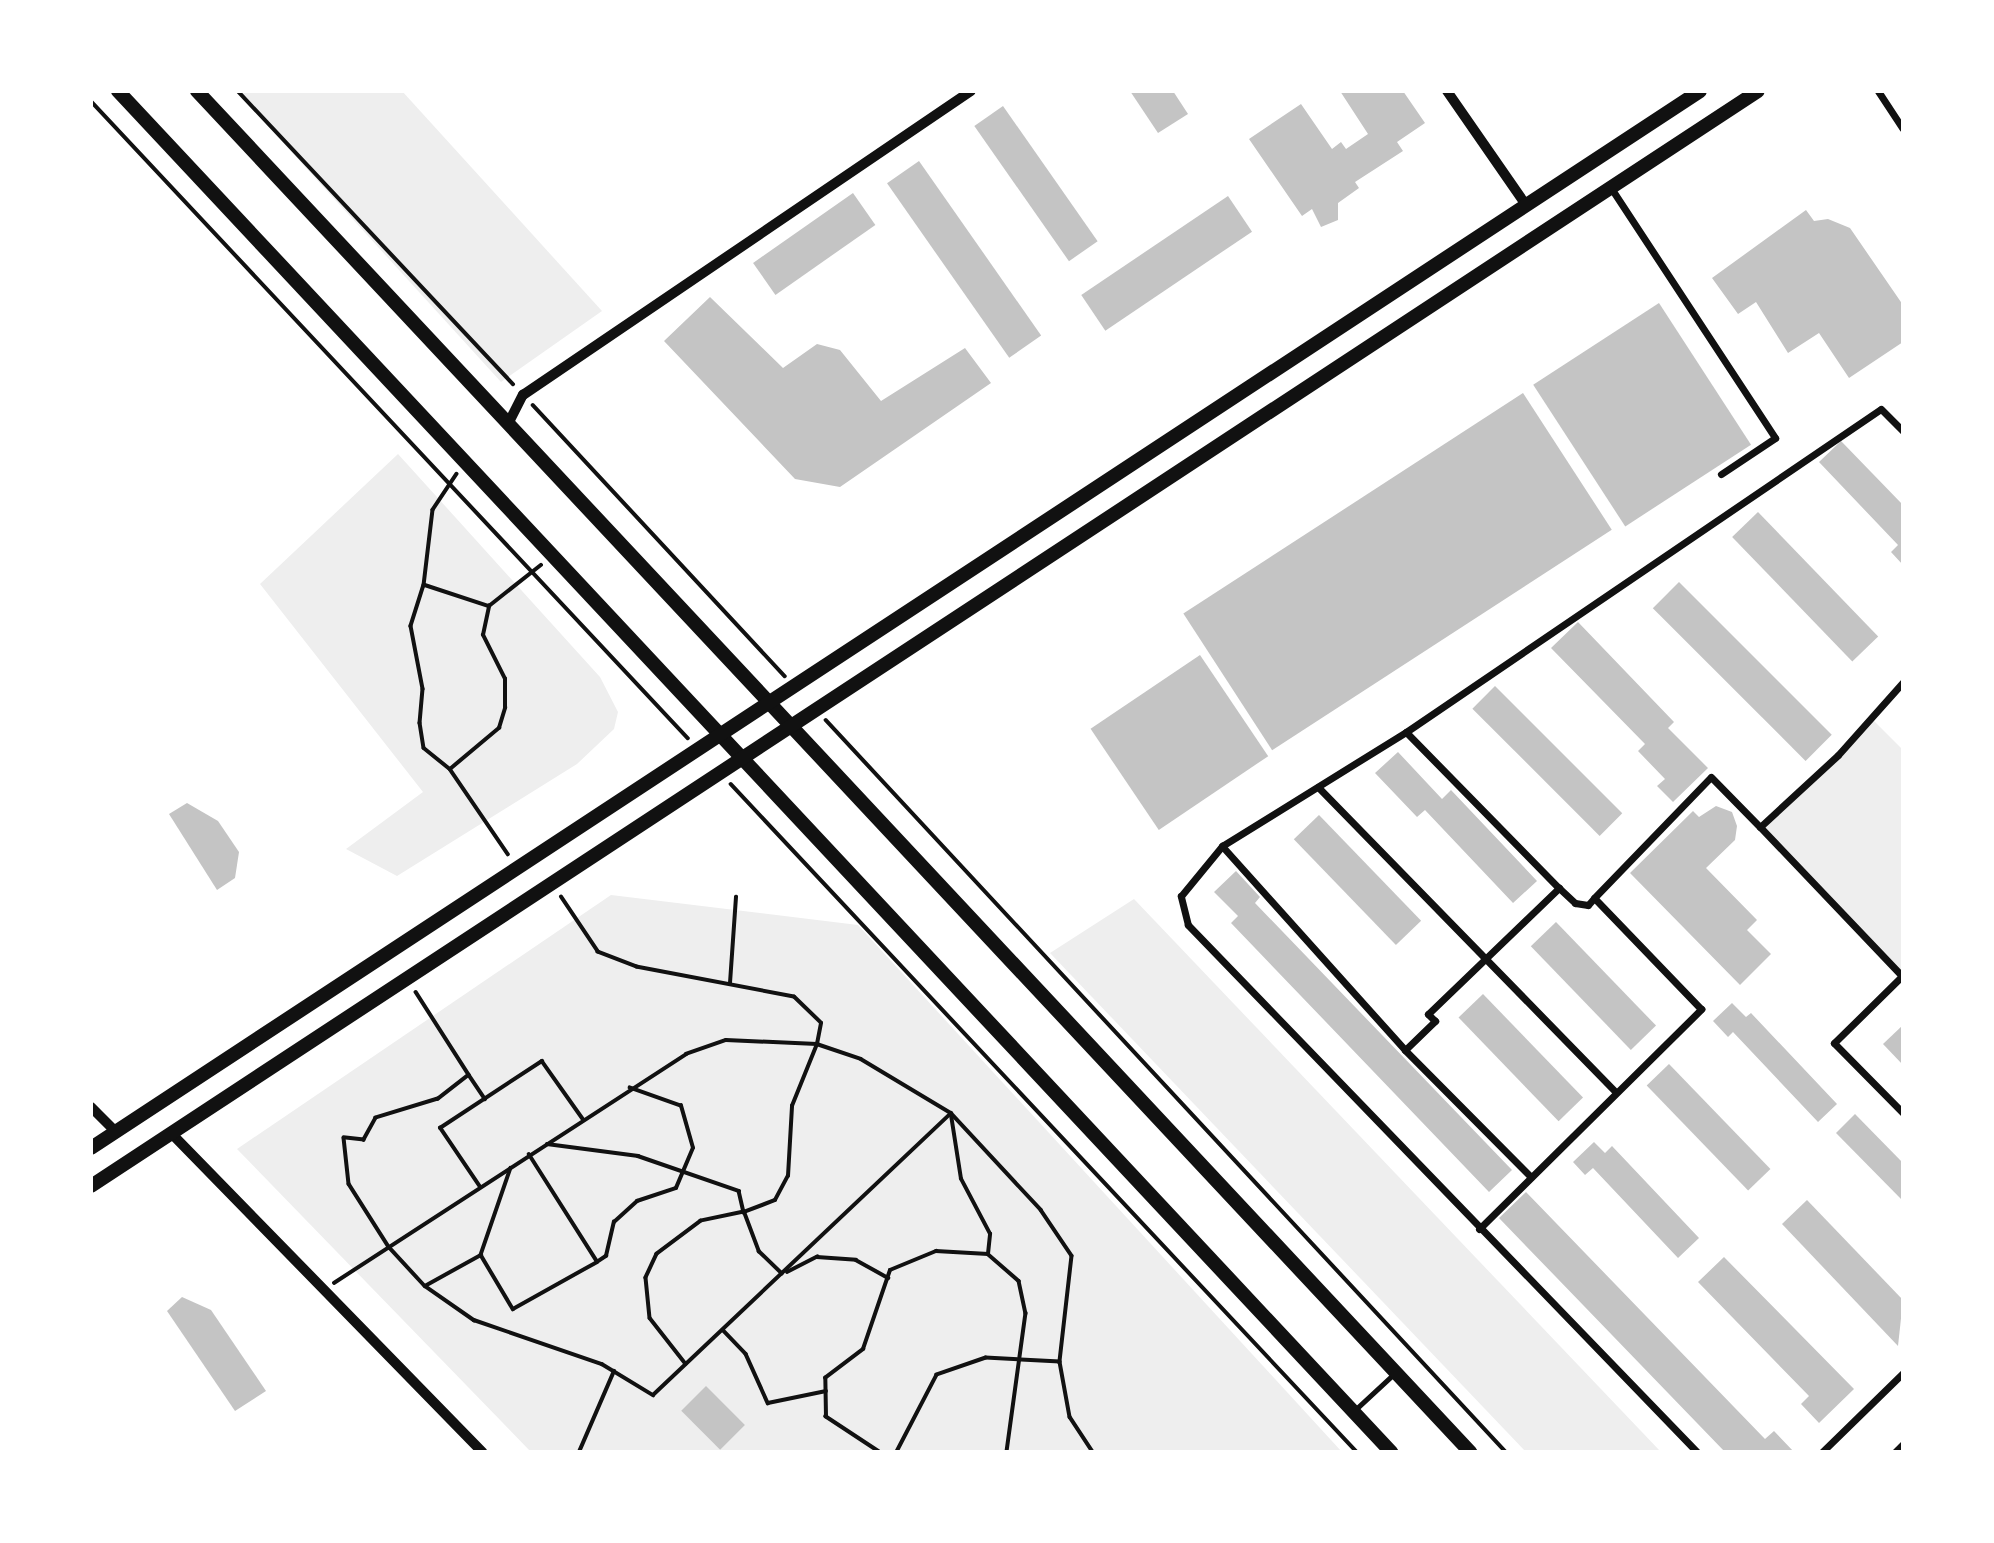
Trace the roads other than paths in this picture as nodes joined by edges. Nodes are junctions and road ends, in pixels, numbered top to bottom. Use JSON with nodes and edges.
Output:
{"nodes":[{"id":1,"x":118,"y":91,"type":"edge"},
{"id":2,"x":197,"y":91,"type":"edge"},
{"id":3,"x":971,"y":91,"type":"edge"},
{"id":4,"x":1447,"y":91,"type":"edge"},
{"id":5,"x":1700,"y":91,"type":"edge"},
{"id":6,"x":1758,"y":91,"type":"edge"},
{"id":7,"x":1878,"y":91,"type":"edge"},
{"id":8,"x":1903,"y":129,"type":"edge"},
{"id":9,"x":1611,"y":188,"type":"junction"},
{"id":10,"x":1526,"y":205,"type":"junction"},
{"id":11,"x":508,"y":424,"type":"junction"},
{"id":12,"x":1903,"y":431,"type":"edge"},
{"id":13,"x":1721,"y":474,"type":"dead end"},
{"id":14,"x":1903,"y":682,"type":"edge"},
{"id":15,"x":769,"y":702,"type":"junction"},
{"id":16,"x":791,"y":726,"type":"junction"},
{"id":17,"x":1406,"y":732,"type":"junction"},
{"id":18,"x":720,"y":735,"type":"junction"},
{"id":19,"x":742,"y":758,"type":"junction"},
{"id":20,"x":1318,"y":787,"type":"junction"},
{"id":21,"x":1760,"y":827,"type":"junction"},
{"id":22,"x":1222,"y":846,"type":"junction"},
{"id":23,"x":1559,"y":888,"type":"junction"},
{"id":24,"x":1594,"y":898,"type":"junction"},
{"id":25,"x":1487,"y":958,"type":"junction"},
{"id":26,"x":1903,"y":975,"type":"edge"},
{"id":27,"x":1405,"y":1049,"type":"junction"},
{"id":28,"x":1616,"y":1092,"type":"junction"},
{"id":29,"x":91,"y":1107,"type":"edge"},
{"id":30,"x":1903,"y":1114,"type":"edge"},
{"id":31,"x":116,"y":1132,"type":"junction"},
{"id":32,"x":171,"y":1133,"type":"junction"},
{"id":33,"x":91,"y":1148,"type":"edge"},
{"id":34,"x":1531,"y":1177,"type":"junction"},
{"id":35,"x":91,"y":1186,"type":"edge"},
{"id":36,"x":1479,"y":1229,"type":"junction"},
{"id":37,"x":1396,"y":1373,"type":"junction"},
{"id":38,"x":1903,"y":1373,"type":"edge"},
{"id":39,"x":1354,"y":1412,"type":"junction"},
{"id":40,"x":1903,"y":1444,"type":"edge"},
{"id":41,"x":482,"y":1452,"type":"edge"},
{"id":42,"x":1391,"y":1452,"type":"edge"},
{"id":43,"x":1470,"y":1452,"type":"edge"},
{"id":44,"x":1697,"y":1452,"type":"edge"},
{"id":45,"x":1822,"y":1452,"type":"edge"},
{"id":46,"x":1895,"y":1452,"type":"edge"}],
"edges":[{"from":1,"to":18,"type":"main road"},
{"from":2,"to":11,"type":"main road"},
{"from":3,"to":11,"type":"street"},
{"from":4,"to":10,"type":"street"},
{"from":5,"to":10,"type":"main road"},
{"from":6,"to":9,"type":"main road"},
{"from":7,"to":8,"type":"street"},
{"from":9,"to":13,"type":"street"},
{"from":9,"to":16,"type":"main road"},
{"from":10,"to":15,"type":"main road"},
{"from":11,"to":15,"type":"main road"},
{"from":12,"to":17,"type":"street"},
{"from":14,"to":21,"type":"street"},
{"from":15,"to":16,"type":"main road"},
{"from":15,"to":18,"type":"main road"},
{"from":16,"to":19,"type":"main road"},
{"from":16,"to":37,"type":"main road"},
{"from":17,"to":20,"type":"street"},
{"from":17,"to":23,"type":"street"},
{"from":18,"to":19,"type":"main road"},
{"from":18,"to":31,"type":"main road"},
{"from":19,"to":32,"type":"main road"},
{"from":19,"to":39,"type":"main road"},
{"from":20,"to":22,"type":"street"},
{"from":20,"to":25,"type":"street"},
{"from":21,"to":24,"type":"street"},
{"from":21,"to":26,"type":"street"},
{"from":22,"to":27,"type":"street"},
{"from":22,"to":36,"type":"street"},
{"from":23,"to":24,"type":"street"},
{"from":23,"to":25,"type":"street"},
{"from":24,"to":28,"type":"street"},
{"from":25,"to":27,"type":"street"},
{"from":25,"to":28,"type":"street"},
{"from":26,"to":30,"type":"street"},
{"from":27,"to":34,"type":"street"},
{"from":28,"to":34,"type":"street"},
{"from":29,"to":31,"type":"street"},
{"from":31,"to":33,"type":"main road"},
{"from":32,"to":35,"type":"main road"},
{"from":32,"to":41,"type":"street"},
{"from":34,"to":36,"type":"street"},
{"from":36,"to":44,"type":"street"},
{"from":37,"to":39,"type":"lane"},
{"from":37,"to":43,"type":"main road"},
{"from":38,"to":45,"type":"street"},
{"from":39,"to":42,"type":"main road"},
{"from":40,"to":46,"type":"street"}]}
